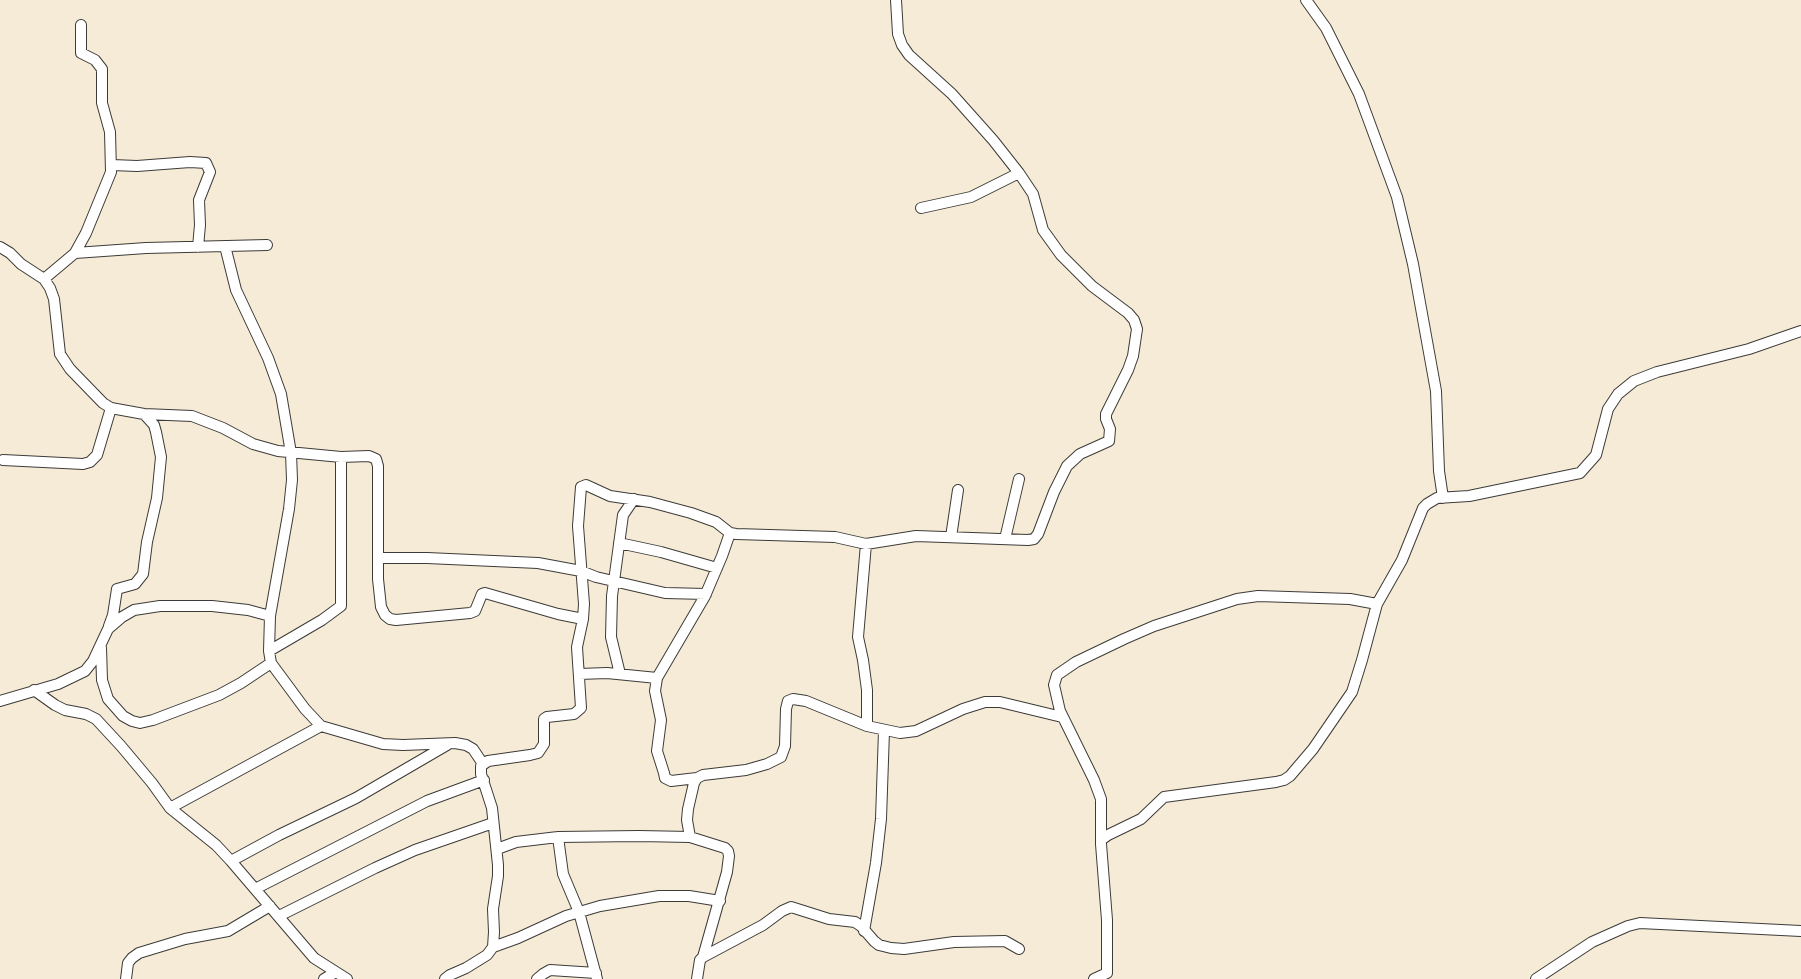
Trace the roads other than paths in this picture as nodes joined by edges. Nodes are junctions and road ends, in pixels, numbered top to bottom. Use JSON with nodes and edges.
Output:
{"nodes":[{"id":1,"x":896,"y":0,"type":"edge"},
{"id":2,"x":1306,"y":0,"type":"edge"},
{"id":3,"x":81,"y":25,"type":"dead end"},
{"id":4,"x":112,"y":165,"type":"junction"},
{"id":5,"x":1019,"y":173,"type":"junction"},
{"id":6,"x":921,"y":208,"type":"dead end"},
{"id":7,"x":267,"y":245,"type":"dead end"},
{"id":8,"x":225,"y":246,"type":"junction"},
{"id":9,"x":0,"y":247,"type":"edge"},
{"id":10,"x":198,"y":247,"type":"junction"},
{"id":11,"x":75,"y":253,"type":"junction"},
{"id":12,"x":44,"y":279,"type":"junction"},
{"id":13,"x":1801,"y":331,"type":"edge"},
{"id":14,"x":111,"y":408,"type":"junction"},
{"id":15,"x":144,"y":414,"type":"junction"},
{"id":16,"x":291,"y":453,"type":"junction"},
{"id":17,"x":341,"y":457,"type":"junction"},
{"id":18,"x":3,"y":460,"type":"dead end"},
{"id":19,"x":1019,"y":479,"type":"dead end"},
{"id":20,"x":958,"y":490,"type":"dead end"},
{"id":21,"x":1443,"y":498,"type":"junction"},
{"id":22,"x":634,"y":499,"type":"junction"},
{"id":23,"x":730,"y":532,"type":"junction"},
{"id":24,"x":951,"y":537,"type":"junction"},
{"id":25,"x":1005,"y":539,"type":"junction"},
{"id":26,"x":619,"y":543,"type":"junction"},
{"id":27,"x":866,"y":544,"type":"junction"},
{"id":28,"x":378,"y":558,"type":"junction"},
{"id":29,"x":717,"y":568,"type":"junction"},
{"id":30,"x":581,"y":571,"type":"junction"},
{"id":31,"x":614,"y":581,"type":"junction"},
{"id":32,"x":706,"y":594,"type":"junction"},
{"id":33,"x":1377,"y":604,"type":"junction"},
{"id":34,"x":270,"y":616,"type":"junction"},
{"id":35,"x":583,"y":619,"type":"junction"},
{"id":36,"x":108,"y":628,"type":"junction"},
{"id":37,"x":101,"y":642,"type":"junction"},
{"id":38,"x":269,"y":651,"type":"junction"},
{"id":39,"x":272,"y":663,"type":"junction"},
{"id":40,"x":579,"y":674,"type":"junction"},
{"id":41,"x":620,"y":674,"type":"junction"},
{"id":42,"x":657,"y":678,"type":"junction"},
{"id":43,"x":34,"y":690,"type":"junction"},
{"id":44,"x":0,"y":701,"type":"edge"},
{"id":45,"x":1062,"y":717,"type":"junction"},
{"id":46,"x":321,"y":726,"type":"junction"},
{"id":47,"x":867,"y":726,"type":"junction"},
{"id":48,"x":884,"y":731,"type":"junction"},
{"id":49,"x":450,"y":743,"type":"junction"},
{"id":50,"x":483,"y":764,"type":"junction"},
{"id":51,"x":697,"y":778,"type":"junction"},
{"id":52,"x":484,"y":780,"type":"junction"},
{"id":53,"x":170,"y":808,"type":"junction"},
{"id":54,"x":493,"y":823,"type":"junction"},
{"id":55,"x":558,"y":837,"type":"junction"},
{"id":56,"x":690,"y":837,"type":"junction"},
{"id":57,"x":1101,"y":840,"type":"junction"},
{"id":58,"x":497,"y":849,"type":"junction"},
{"id":59,"x":231,"y":861,"type":"junction"},
{"id":60,"x":255,"y":889,"type":"junction"},
{"id":61,"x":720,"y":901,"type":"junction"},
{"id":62,"x":270,"y":906,"type":"junction"},
{"id":63,"x":579,"y":912,"type":"junction"},
{"id":64,"x":279,"y":916,"type":"junction"},
{"id":65,"x":864,"y":931,"type":"junction"},
{"id":66,"x":1801,"y":931,"type":"edge"},
{"id":67,"x":493,"y":947,"type":"junction"},
{"id":68,"x":1019,"y":949,"type":"dead end"},
{"id":69,"x":703,"y":957,"type":"junction"},
{"id":70,"x":336,"y":972,"type":"junction"},
{"id":71,"x":597,"y":976,"type":"edge"},
{"id":72,"x":1107,"y":976,"type":"edge"},
{"id":73,"x":126,"y":979,"type":"edge"},
{"id":74,"x":324,"y":979,"type":"edge"},
{"id":75,"x":347,"y":979,"type":"edge"},
{"id":76,"x":445,"y":979,"type":"edge"},
{"id":77,"x":537,"y":979,"type":"edge"},
{"id":78,"x":697,"y":979,"type":"edge"},
{"id":79,"x":1094,"y":979,"type":"edge"},
{"id":80,"x":1536,"y":979,"type":"edge"}],
"edges":[{"from":1,"to":5,"type":"street"},
{"from":2,"to":21,"type":"street"},
{"from":3,"to":4,"type":"street"},
{"from":4,"to":10,"type":"street"},
{"from":4,"to":11,"type":"street"},
{"from":5,"to":6,"type":"street"},
{"from":5,"to":25,"type":"street"},
{"from":7,"to":8,"type":"street"},
{"from":8,"to":10,"type":"street"},
{"from":8,"to":16,"type":"street"},
{"from":9,"to":12,"type":"street"},
{"from":10,"to":11,"type":"street"},
{"from":11,"to":12,"type":"street"},
{"from":12,"to":14,"type":"street"},
{"from":13,"to":21,"type":"street"},
{"from":14,"to":15,"type":"street"},
{"from":14,"to":18,"type":"street"},
{"from":15,"to":16,"type":"street"},
{"from":15,"to":36,"type":"street"},
{"from":16,"to":17,"type":"street"},
{"from":16,"to":34,"type":"street"},
{"from":17,"to":28,"type":"street"},
{"from":17,"to":38,"type":"street"},
{"from":19,"to":25,"type":"street"},
{"from":20,"to":24,"type":"street"},
{"from":21,"to":33,"type":"street"},
{"from":22,"to":23,"type":"street"},
{"from":22,"to":26,"type":"street"},
{"from":22,"to":30,"type":"street"},
{"from":23,"to":27,"type":"street"},
{"from":23,"to":29,"type":"street"},
{"from":24,"to":25,"type":"street"},
{"from":24,"to":27,"type":"street"},
{"from":26,"to":29,"type":"street"},
{"from":26,"to":31,"type":"street"},
{"from":27,"to":47,"type":"street"},
{"from":28,"to":30,"type":"street"},
{"from":28,"to":35,"type":"street"},
{"from":29,"to":32,"type":"street"},
{"from":30,"to":31,"type":"street"},
{"from":30,"to":35,"type":"street"},
{"from":31,"to":32,"type":"street"},
{"from":31,"to":41,"type":"street"},
{"from":32,"to":42,"type":"street"},
{"from":33,"to":45,"type":"street"},
{"from":33,"to":57,"type":"street"},
{"from":34,"to":36,"type":"street"},
{"from":34,"to":38,"type":"street"},
{"from":35,"to":40,"type":"street"},
{"from":36,"to":37,"type":"street"},
{"from":37,"to":39,"type":"street"},
{"from":37,"to":43,"type":"street"},
{"from":38,"to":39,"type":"street"},
{"from":39,"to":46,"type":"street"},
{"from":40,"to":41,"type":"street"},
{"from":40,"to":50,"type":"street"},
{"from":41,"to":42,"type":"street"},
{"from":42,"to":51,"type":"street"},
{"from":43,"to":44,"type":"street"},
{"from":43,"to":53,"type":"street"},
{"from":45,"to":48,"type":"street"},
{"from":45,"to":57,"type":"street"},
{"from":46,"to":49,"type":"street"},
{"from":46,"to":53,"type":"street"},
{"from":47,"to":48,"type":"street"},
{"from":47,"to":51,"type":"street"},
{"from":48,"to":65,"type":"street"},
{"from":49,"to":50,"type":"street"},
{"from":49,"to":59,"type":"street"},
{"from":50,"to":52,"type":"street"},
{"from":51,"to":56,"type":"street"},
{"from":52,"to":54,"type":"street"},
{"from":52,"to":60,"type":"street"},
{"from":53,"to":59,"type":"street"},
{"from":54,"to":58,"type":"street"},
{"from":54,"to":64,"type":"street"},
{"from":55,"to":56,"type":"street"},
{"from":55,"to":58,"type":"street"},
{"from":55,"to":63,"type":"street"},
{"from":56,"to":61,"type":"street"},
{"from":57,"to":72,"type":"street"},
{"from":58,"to":67,"type":"street"},
{"from":59,"to":60,"type":"street"},
{"from":60,"to":62,"type":"street"},
{"from":61,"to":63,"type":"street"},
{"from":61,"to":69,"type":"street"},
{"from":62,"to":64,"type":"street"},
{"from":62,"to":73,"type":"street"},
{"from":63,"to":67,"type":"street"},
{"from":63,"to":71,"type":"street"},
{"from":64,"to":70,"type":"street"},
{"from":65,"to":68,"type":"street"},
{"from":65,"to":69,"type":"street"},
{"from":66,"to":80,"type":"street"},
{"from":67,"to":76,"type":"street"},
{"from":69,"to":78,"type":"street"},
{"from":70,"to":74,"type":"street"},
{"from":70,"to":75,"type":"street"},
{"from":71,"to":77,"type":"street"},
{"from":72,"to":79,"type":"street"}]}
